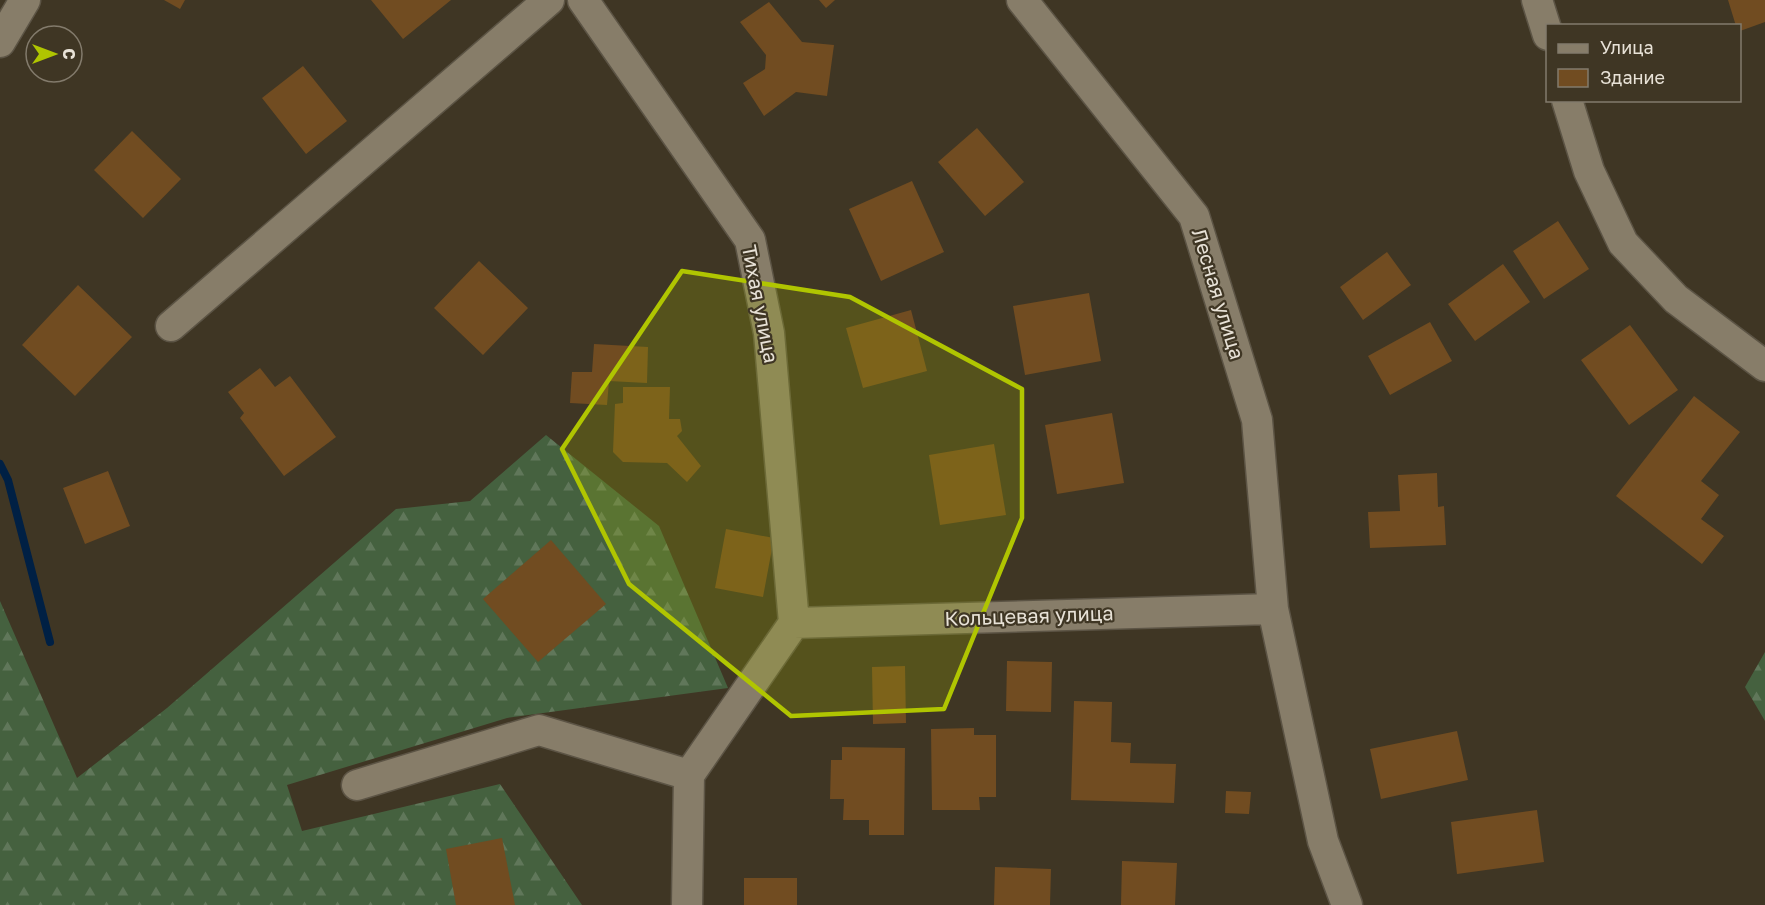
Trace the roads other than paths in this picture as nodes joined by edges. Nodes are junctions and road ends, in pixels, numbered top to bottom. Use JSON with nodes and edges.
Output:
{"nodes":[{"id":1,"x":25,"y":0,"type":"edge"},
{"id":2,"x":549,"y":0,"type":"edge"},
{"id":3,"x":584,"y":0,"type":"edge"},
{"id":4,"x":1022,"y":0,"type":"edge"},
{"id":5,"x":1537,"y":0,"type":"edge"},
{"id":6,"x":1546,"y":29,"type":"edge"},
{"id":7,"x":0,"y":42,"type":"edge"},
{"id":8,"x":1569,"y":102,"type":"edge"},
{"id":9,"x":171,"y":326,"type":"dead end"},
{"id":10,"x":1765,"y":366,"type":"edge"},
{"id":11,"x":1273,"y":609,"type":"junction"},
{"id":12,"x":794,"y":623,"type":"junction"},
{"id":13,"x":689,"y":776,"type":"junction"},
{"id":14,"x":357,"y":785,"type":"dead end"},
{"id":15,"x":687,"y":905,"type":"edge"},
{"id":16,"x":1347,"y":905,"type":"edge"}],
"edges":[{"from":1,"to":7,"type":"street"},
{"from":2,"to":9,"type":"street"},
{"from":3,"to":12,"type":"street","name":"Тихая улица"},
{"from":4,"to":11,"type":"street","name":"Лесная улица"},
{"from":5,"to":6,"type":"street"},
{"from":8,"to":10,"type":"street"},
{"from":11,"to":12,"type":"street","name":"Кольцевая улица"},
{"from":11,"to":16,"type":"street"},
{"from":12,"to":13,"type":"street"},
{"from":13,"to":14,"type":"street"},
{"from":13,"to":15,"type":"street"}]}
